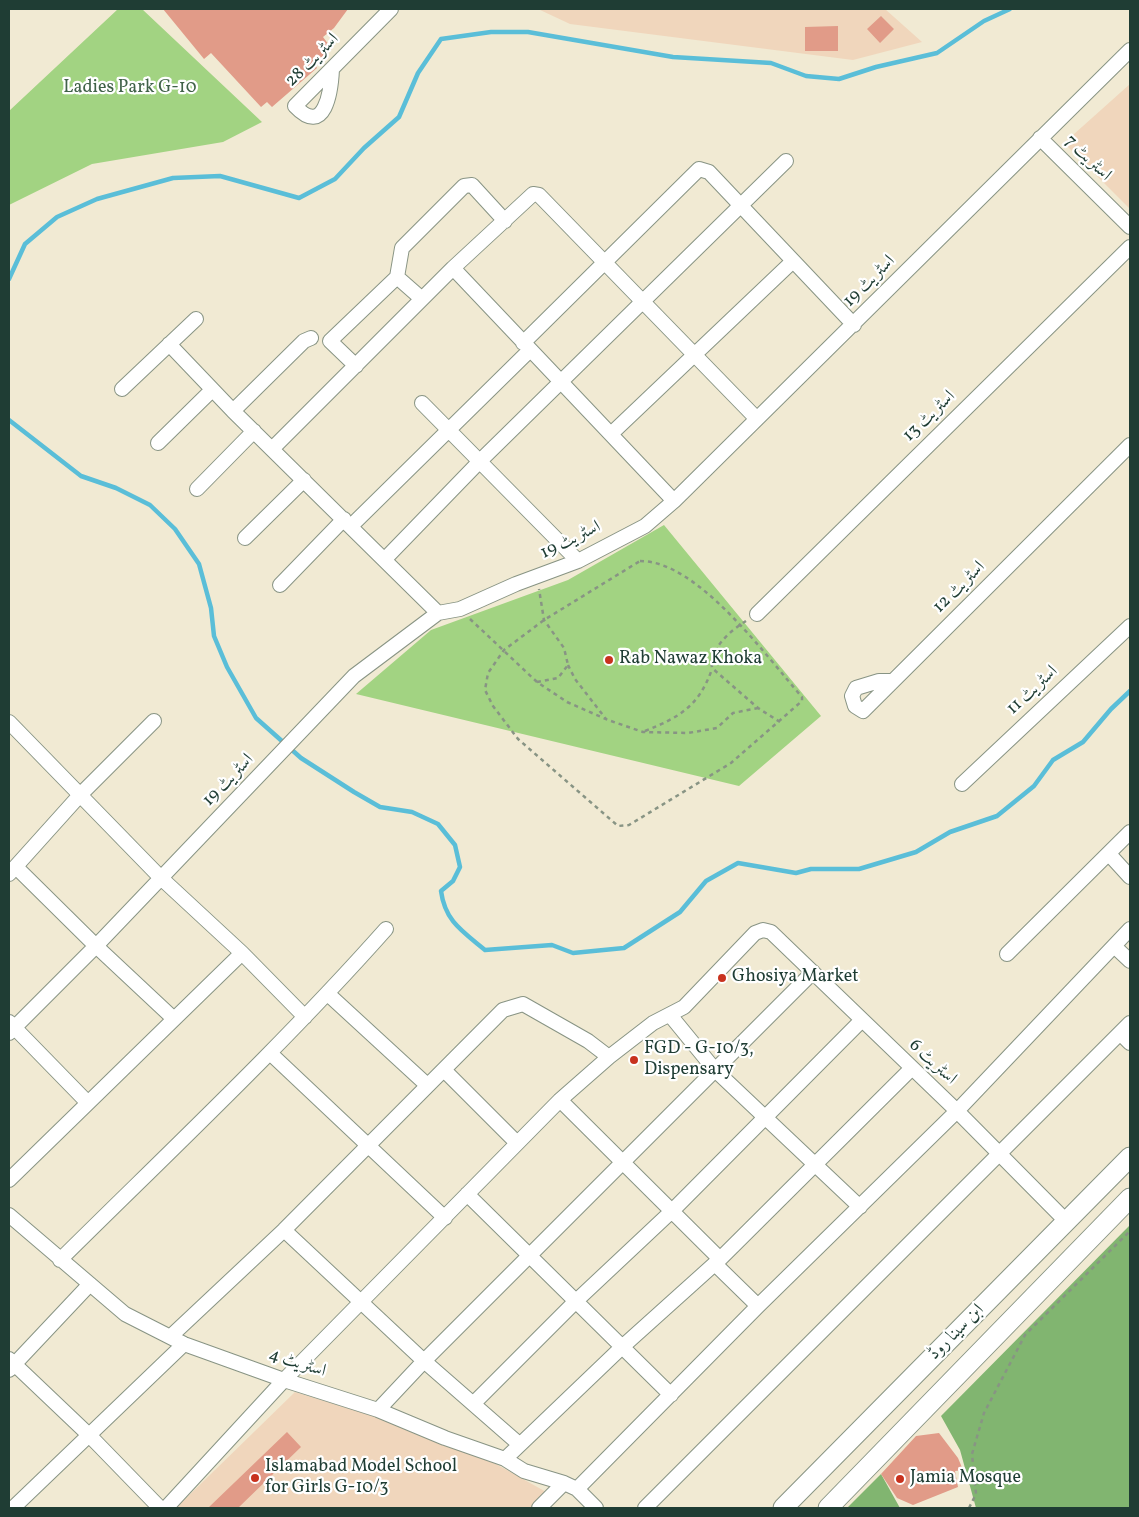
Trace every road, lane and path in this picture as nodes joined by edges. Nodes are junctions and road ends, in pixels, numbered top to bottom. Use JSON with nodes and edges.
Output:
{"nodes":[{"id":1,"x":391,"y":9,"type":"edge"},
{"id":2,"x":1130,"y":50,"type":"edge"},
{"id":3,"x":332,"y":69,"type":"dead end"},
{"id":4,"x":1040,"y":138,"type":"junction"},
{"id":5,"x":786,"y":161,"type":"dead end"},
{"id":6,"x":741,"y":207,"type":"junction"},
{"id":7,"x":505,"y":221,"type":"junction"},
{"id":8,"x":1130,"y":227,"type":"edge"},
{"id":9,"x":1130,"y":247,"type":"edge"},
{"id":10,"x":793,"y":261,"type":"junction"},
{"id":11,"x":602,"y":262,"type":"junction"},
{"id":12,"x":454,"y":268,"type":"junction"},
{"id":13,"x":396,"y":276,"type":"junction"},
{"id":14,"x":422,"y":299,"type":"junction"},
{"id":15,"x":644,"y":302,"type":"junction"},
{"id":16,"x":196,"y":319,"type":"dead end"},
{"id":17,"x":854,"y":325,"type":"junction"},
{"id":18,"x":311,"y":338,"type":"dead end"},
{"id":19,"x":169,"y":344,"type":"junction"},
{"id":20,"x":526,"y":346,"type":"junction"},
{"id":21,"x":695,"y":354,"type":"junction"},
{"id":22,"x":356,"y":366,"type":"junction"},
{"id":23,"x":560,"y":382,"type":"junction"},
{"id":24,"x":122,"y":389,"type":"dead end"},
{"id":25,"x":212,"y":390,"type":"junction"},
{"id":26,"x":422,"y":403,"type":"dead end"},
{"id":27,"x":233,"y":411,"type":"junction"},
{"id":28,"x":756,"y":418,"type":"junction"},
{"id":29,"x":448,"y":429,"type":"junction"},
{"id":30,"x":254,"y":431,"type":"junction"},
{"id":31,"x":612,"y":434,"type":"junction"},
{"id":32,"x":158,"y":443,"type":"dead end"},
{"id":33,"x":1130,"y":445,"type":"edge"},
{"id":34,"x":272,"y":449,"type":"junction"},
{"id":35,"x":480,"y":461,"type":"junction"},
{"id":36,"x":304,"y":480,"type":"junction"},
{"id":37,"x":197,"y":489,"type":"dead end"},
{"id":38,"x":674,"y":502,"type":"junction"},
{"id":39,"x":347,"y":523,"type":"junction"},
{"id":40,"x":244,"y":538,"type":"dead end"},
{"id":41,"x":385,"y":559,"type":"junction"},
{"id":42,"x":578,"y":561,"type":"junction"},
{"id":43,"x":539,"y":577,"type":"junction"},
{"id":44,"x":280,"y":585,"type":"dead end"},
{"id":45,"x":460,"y":609,"type":"junction"},
{"id":46,"x":438,"y":613,"type":"junction"},
{"id":47,"x":757,"y":614,"type":"joint"},
{"id":48,"x":544,"y":620,"type":"junction"},
{"id":49,"x":739,"y":625,"type":"junction"},
{"id":50,"x":1130,"y":626,"type":"edge"},
{"id":51,"x":504,"y":650,"type":"junction"},
{"id":52,"x":568,"y":665,"type":"junction"},
{"id":53,"x":712,"y":668,"type":"junction"},
{"id":54,"x":892,"y":681,"type":"dead end"},
{"id":55,"x":537,"y":682,"type":"junction"},
{"id":56,"x":758,"y":708,"type":"junction"},
{"id":57,"x":608,"y":720,"type":"junction"},
{"id":58,"x":154,"y":721,"type":"dead end"},
{"id":59,"x":780,"y":722,"type":"junction"},
{"id":60,"x":10,"y":726,"type":"edge"},
{"id":61,"x":643,"y":732,"type":"junction"},
{"id":62,"x":962,"y":784,"type":"dead end"},
{"id":63,"x":80,"y":795,"type":"junction"},
{"id":64,"x":1130,"y":832,"type":"edge"},
{"id":65,"x":1108,"y":854,"type":"junction"},
{"id":66,"x":13,"y":870,"type":"edge"},
{"id":67,"x":1130,"y":877,"type":"edge"},
{"id":68,"x":162,"y":878,"type":"junction"},
{"id":69,"x":386,"y":929,"type":"dead end"},
{"id":70,"x":1130,"y":929,"type":"edge"},
{"id":71,"x":96,"y":946,"type":"junction"},
{"id":72,"x":1114,"y":946,"type":"junction"},
{"id":73,"x":242,"y":953,"type":"junction"},
{"id":74,"x":1007,"y":954,"type":"dead end"},
{"id":75,"x":1130,"y":961,"type":"edge"},
{"id":76,"x":813,"y":972,"type":"junction"},
{"id":77,"x":328,"y":994,"type":"junction"},
{"id":78,"x":670,"y":1015,"type":"junction"},
{"id":79,"x":305,"y":1017,"type":"junction"},
{"id":80,"x":174,"y":1019,"type":"junction"},
{"id":81,"x":861,"y":1021,"type":"junction"},
{"id":82,"x":11,"y":1027,"type":"edge"},
{"id":83,"x":1127,"y":1033,"type":"edge"},
{"id":84,"x":270,"y":1054,"type":"junction"},
{"id":85,"x":609,"y":1057,"type":"junction"},
{"id":86,"x":911,"y":1069,"type":"junction"},
{"id":87,"x":444,"y":1070,"type":"junction"},
{"id":88,"x":716,"y":1070,"type":"junction"},
{"id":89,"x":427,"y":1085,"type":"junction"},
{"id":90,"x":560,"y":1100,"type":"junction"},
{"id":91,"x":88,"y":1103,"type":"junction"},
{"id":92,"x":957,"y":1112,"type":"junction"},
{"id":93,"x":765,"y":1118,"type":"junction"},
{"id":94,"x":517,"y":1143,"type":"junction"},
{"id":95,"x":369,"y":1145,"type":"junction"},
{"id":96,"x":999,"y":1154,"type":"junction"},
{"id":97,"x":1130,"y":1157,"type":"edge"},
{"id":98,"x":624,"y":1162,"type":"junction"},
{"id":99,"x":815,"y":1165,"type":"junction"},
{"id":100,"x":9,"y":1180,"type":"edge"},
{"id":101,"x":467,"y":1194,"type":"junction"},
{"id":102,"x":1130,"y":1198,"type":"edge"},
{"id":103,"x":860,"y":1207,"type":"junction"},
{"id":104,"x":673,"y":1210,"type":"junction"},
{"id":105,"x":9,"y":1215,"type":"edge"},
{"id":106,"x":445,"y":1218,"type":"junction"},
{"id":107,"x":1067,"y":1222,"type":"junction"},
{"id":108,"x":284,"y":1230,"type":"junction"},
{"id":109,"x":1130,"y":1231,"type":"edge"},
{"id":110,"x":530,"y":1254,"type":"junction"},
{"id":111,"x":60,"y":1260,"type":"junction"},
{"id":112,"x":718,"y":1261,"type":"junction"},
{"id":113,"x":90,"y":1284,"type":"junction"},
{"id":114,"x":361,"y":1301,"type":"junction"},
{"id":115,"x":575,"y":1302,"type":"junction"},
{"id":116,"x":758,"y":1306,"type":"junction"},
{"id":117,"x":170,"y":1337,"type":"junction"},
{"id":118,"x":184,"y":1344,"type":"junction"},
{"id":119,"x":622,"y":1348,"type":"junction"},
{"id":120,"x":424,"y":1361,"type":"junction"},
{"id":121,"x":10,"y":1364,"type":"edge"},
{"id":122,"x":284,"y":1380,"type":"junction"},
{"id":123,"x":671,"y":1396,"type":"junction"},
{"id":124,"x":474,"y":1403,"type":"junction"},
{"id":125,"x":378,"y":1410,"type":"junction"},
{"id":126,"x":90,"y":1436,"type":"junction"},
{"id":127,"x":519,"y":1444,"type":"junction"},
{"id":128,"x":504,"y":1459,"type":"junction"},
{"id":129,"x":571,"y":1486,"type":"junction"},
{"id":130,"x":13,"y":1508,"type":"edge"},
{"id":131,"x":160,"y":1508,"type":"edge"},
{"id":132,"x":166,"y":1508,"type":"edge"},
{"id":133,"x":539,"y":1508,"type":"edge"},
{"id":134,"x":596,"y":1508,"type":"edge"},
{"id":135,"x":645,"y":1508,"type":"edge"},
{"id":136,"x":783,"y":1508,"type":"edge"},
{"id":137,"x":828,"y":1508,"type":"edge"},
{"id":138,"x":969,"y":1508,"type":"edge"}],
"edges":[{"from":1,"to":3,"type":"street","name":"اسٹریٹ 28"},
{"from":2,"to":4,"type":"street","name":"اسٹریٹ 19"},
{"from":4,"to":8,"type":"street","name":"اسٹریٹ 7"},
{"from":4,"to":17,"type":"street","name":"اسٹریٹ 19"},
{"from":5,"to":6,"type":"street"},
{"from":6,"to":10,"type":"street"},
{"from":6,"to":11,"type":"street"},
{"from":6,"to":15,"type":"street"},
{"from":7,"to":11,"type":"street"},
{"from":7,"to":12,"type":"street"},
{"from":7,"to":13,"type":"street"},
{"from":9,"to":47,"type":"street","name":"اسٹریٹ 13"},
{"from":10,"to":17,"type":"street"},
{"from":10,"to":21,"type":"street"},
{"from":11,"to":15,"type":"street"},
{"from":11,"to":20,"type":"street"},
{"from":12,"to":14,"type":"street"},
{"from":12,"to":20,"type":"street"},
{"from":13,"to":14,"type":"street"},
{"from":13,"to":22,"type":"street"},
{"from":14,"to":22,"type":"street"},
{"from":15,"to":21,"type":"street"},
{"from":15,"to":23,"type":"street"},
{"from":16,"to":19,"type":"street"},
{"from":17,"to":28,"type":"street","name":"اسٹریٹ 19"},
{"from":18,"to":27,"type":"street"},
{"from":19,"to":24,"type":"street"},
{"from":19,"to":25,"type":"street"},
{"from":20,"to":23,"type":"street"},
{"from":20,"to":29,"type":"street"},
{"from":21,"to":28,"type":"street"},
{"from":21,"to":31,"type":"street"},
{"from":22,"to":34,"type":"street"},
{"from":23,"to":31,"type":"street"},
{"from":23,"to":35,"type":"street"},
{"from":25,"to":27,"type":"street"},
{"from":25,"to":32,"type":"street"},
{"from":26,"to":29,"type":"street"},
{"from":27,"to":30,"type":"street"},
{"from":28,"to":38,"type":"street","name":"اسٹریٹ 19"},
{"from":29,"to":35,"type":"street"},
{"from":29,"to":39,"type":"street"},
{"from":30,"to":34,"type":"street"},
{"from":30,"to":37,"type":"street"},
{"from":31,"to":38,"type":"street"},
{"from":33,"to":54,"type":"street","name":"اسٹریٹ 12"},
{"from":34,"to":36,"type":"street"},
{"from":35,"to":41,"type":"street"},
{"from":35,"to":42,"type":"street"},
{"from":36,"to":39,"type":"street"},
{"from":36,"to":40,"type":"street"},
{"from":38,"to":42,"type":"street","name":"اسٹریٹ 19"},
{"from":39,"to":41,"type":"street"},
{"from":39,"to":44,"type":"street"},
{"from":41,"to":46,"type":"street"},
{"from":42,"to":43,"type":"street","name":"اسٹریٹ 19"},
{"from":43,"to":45,"type":"street","name":"اسٹریٹ 19"},
{"from":43,"to":48,"type":"path"},
{"from":45,"to":46,"type":"street","name":"اسٹریٹ 19"},
{"from":45,"to":51,"type":"path"},
{"from":46,"to":68,"type":"street","name":"اسٹریٹ 19"},
{"from":47,"to":49,"type":"path"},
{"from":48,"to":49,"type":"path"},
{"from":48,"to":51,"type":"path"},
{"from":48,"to":52,"type":"path"},
{"from":49,"to":53,"type":"path"},
{"from":49,"to":59,"type":"path"},
{"from":50,"to":62,"type":"street","name":"اسٹریٹ 11"},
{"from":51,"to":55,"type":"path"},
{"from":51,"to":59,"type":"path"},
{"from":52,"to":55,"type":"path"},
{"from":52,"to":57,"type":"path"},
{"from":53,"to":56,"type":"path"},
{"from":53,"to":61,"type":"path"},
{"from":55,"to":57,"type":"path"},
{"from":56,"to":59,"type":"path"},
{"from":56,"to":61,"type":"path"},
{"from":57,"to":61,"type":"path"},
{"from":58,"to":63,"type":"street"},
{"from":60,"to":63,"type":"street"},
{"from":63,"to":66,"type":"street"},
{"from":63,"to":68,"type":"street"},
{"from":64,"to":65,"type":"street"},
{"from":65,"to":67,"type":"street"},
{"from":65,"to":74,"type":"street"},
{"from":66,"to":71,"type":"street"},
{"from":68,"to":71,"type":"street","name":"اسٹریٹ 19"},
{"from":68,"to":73,"type":"street"},
{"from":69,"to":77,"type":"street"},
{"from":70,"to":72,"type":"street"},
{"from":71,"to":80,"type":"street"},
{"from":71,"to":82,"type":"street","name":"اسٹریٹ 19"},
{"from":72,"to":75,"type":"street"},
{"from":72,"to":92,"type":"street"},
{"from":73,"to":79,"type":"street"},
{"from":73,"to":80,"type":"street"},
{"from":76,"to":78,"type":"street","name":"اسٹریٹ 6"},
{"from":76,"to":81,"type":"street","name":"اسٹریٹ 6"},
{"from":76,"to":88,"type":"street"},
{"from":77,"to":79,"type":"street"},
{"from":77,"to":89,"type":"street"},
{"from":78,"to":85,"type":"street"},
{"from":78,"to":88,"type":"street"},
{"from":79,"to":84,"type":"street"},
{"from":80,"to":91,"type":"street"},
{"from":81,"to":86,"type":"street","name":"اسٹریٹ 6"},
{"from":81,"to":93,"type":"street"},
{"from":82,"to":91,"type":"street"},
{"from":83,"to":96,"type":"street"},
{"from":84,"to":95,"type":"street"},
{"from":84,"to":111,"type":"street"},
{"from":85,"to":87,"type":"street"},
{"from":85,"to":90,"type":"street"},
{"from":86,"to":92,"type":"street","name":"اسٹریٹ 6"},
{"from":86,"to":99,"type":"street"},
{"from":87,"to":89,"type":"street"},
{"from":87,"to":94,"type":"street"},
{"from":88,"to":93,"type":"street"},
{"from":88,"to":98,"type":"street"},
{"from":89,"to":95,"type":"street"},
{"from":90,"to":94,"type":"street"},
{"from":90,"to":98,"type":"street"},
{"from":91,"to":100,"type":"street"},
{"from":92,"to":96,"type":"street","name":"اسٹریٹ 6"},
{"from":92,"to":103,"type":"street"},
{"from":93,"to":99,"type":"street"},
{"from":93,"to":104,"type":"street"},
{"from":94,"to":101,"type":"street"},
{"from":95,"to":106,"type":"street"},
{"from":95,"to":108,"type":"street"},
{"from":96,"to":107,"type":"street","name":"اسٹریٹ 6"},
{"from":96,"to":135,"type":"street"},
{"from":97,"to":107,"type":"main road","name":"ابن سینا روڈ"},
{"from":98,"to":104,"type":"street"},
{"from":98,"to":110,"type":"street"},
{"from":99,"to":103,"type":"street"},
{"from":99,"to":112,"type":"street"},
{"from":101,"to":106,"type":"street"},
{"from":101,"to":110,"type":"street"},
{"from":102,"to":137,"type":"main road","name":"ابن سینا روڈ"},
{"from":103,"to":116,"type":"street"},
{"from":104,"to":112,"type":"street"},
{"from":104,"to":115,"type":"street"},
{"from":105,"to":111,"type":"street","name":"اسٹریٹ 4"},
{"from":106,"to":114,"type":"street"},
{"from":107,"to":136,"type":"main road","name":"ابن سینا روڈ"},
{"from":108,"to":114,"type":"street"},
{"from":108,"to":117,"type":"street"},
{"from":109,"to":138,"type":"path"},
{"from":110,"to":115,"type":"street"},
{"from":110,"to":120,"type":"street"},
{"from":111,"to":113,"type":"street","name":"اسٹریٹ 4"},
{"from":112,"to":116,"type":"street"},
{"from":112,"to":119,"type":"street"},
{"from":113,"to":117,"type":"street","name":"اسٹریٹ 4"},
{"from":113,"to":121,"type":"street"},
{"from":114,"to":120,"type":"street"},
{"from":114,"to":122,"type":"street"},
{"from":115,"to":119,"type":"street"},
{"from":115,"to":124,"type":"street"},
{"from":116,"to":123,"type":"street"},
{"from":117,"to":118,"type":"street","name":"اسٹریٹ 4"},
{"from":118,"to":122,"type":"street","name":"اسٹریٹ 4"},
{"from":118,"to":126,"type":"street"},
{"from":119,"to":123,"type":"street"},
{"from":119,"to":127,"type":"street"},
{"from":120,"to":124,"type":"street"},
{"from":120,"to":125,"type":"street"},
{"from":121,"to":126,"type":"street"},
{"from":122,"to":125,"type":"street","name":"اسٹریٹ 4"},
{"from":122,"to":132,"type":"street"},
{"from":123,"to":129,"type":"street"},
{"from":124,"to":127,"type":"street"},
{"from":125,"to":128,"type":"street","name":"اسٹریٹ 4"},
{"from":126,"to":130,"type":"street"},
{"from":126,"to":131,"type":"street"},
{"from":127,"to":128,"type":"street"},
{"from":128,"to":129,"type":"street","name":"اسٹریٹ 4"},
{"from":129,"to":133,"type":"street"},
{"from":129,"to":134,"type":"street","name":"اسٹریٹ 4"}]}
